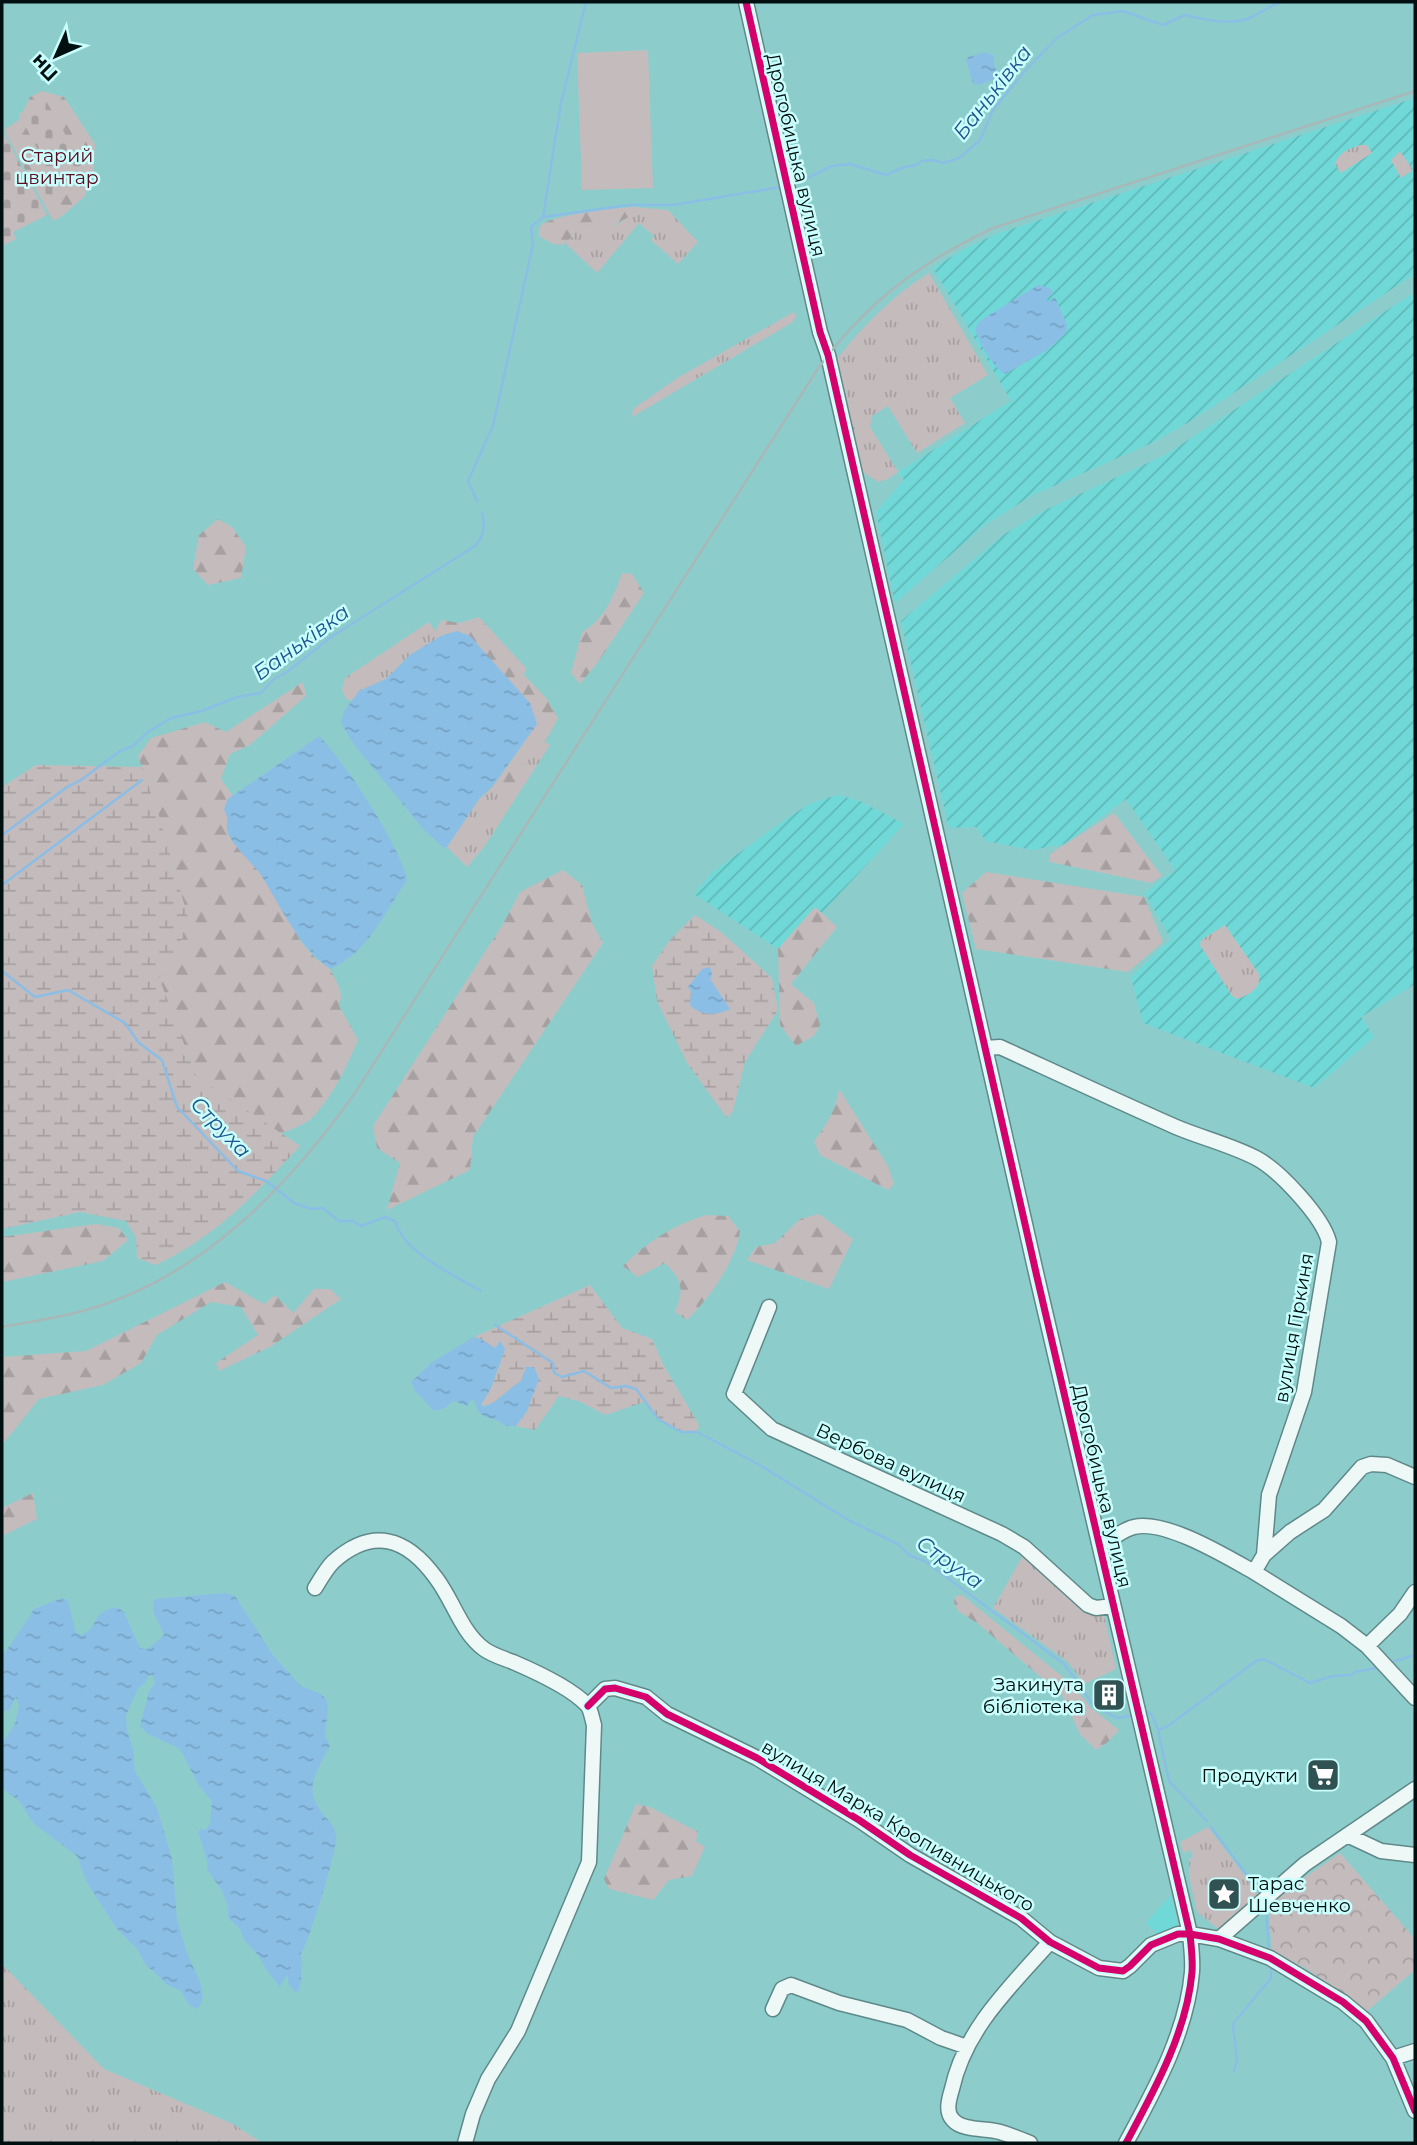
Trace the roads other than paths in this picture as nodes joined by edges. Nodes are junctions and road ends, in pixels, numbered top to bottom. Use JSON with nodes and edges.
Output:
{"nodes":[{"id":1,"x":746,"y":2,"type":"edge"},
{"id":2,"x":985,"y":1048,"type":"junction"},
{"id":3,"x":769,"y":1307,"type":"dead end"},
{"id":4,"x":1415,"y":1477,"type":"edge"},
{"id":5,"x":1100,"y":1544,"type":"junction"},
{"id":6,"x":1264,"y":1555,"type":"junction"},
{"id":7,"x":1254,"y":1572,"type":"junction"},
{"id":8,"x":315,"y":1588,"type":"dead end"},
{"id":9,"x":1415,"y":1592,"type":"edge"},
{"id":10,"x":1113,"y":1606,"type":"junction"},
{"id":11,"x":1367,"y":1646,"type":"junction"},
{"id":12,"x":1415,"y":1698,"type":"edge"},
{"id":13,"x":588,"y":1706,"type":"junction"},
{"id":14,"x":1415,"y":1789,"type":"edge"},
{"id":15,"x":1347,"y":1835,"type":"junction"},
{"id":16,"x":1415,"y":1855,"type":"edge"},
{"id":17,"x":1190,"y":1934,"type":"junction"},
{"id":18,"x":1219,"y":1939,"type":"junction"},
{"id":19,"x":1050,"y":1942,"type":"junction"},
{"id":20,"x":773,"y":2009,"type":"dead end"},
{"id":21,"x":967,"y":2047,"type":"junction"},
{"id":22,"x":1415,"y":2051,"type":"edge"},
{"id":23,"x":1393,"y":2058,"type":"junction"},
{"id":24,"x":1415,"y":2110,"type":"edge"},
{"id":25,"x":465,"y":2143,"type":"edge"},
{"id":26,"x":1030,"y":2143,"type":"edge"},
{"id":27,"x":1126,"y":2143,"type":"edge"}],
"edges":[{"from":1,"to":2,"type":"street","name":"Дрогобицька вулиця"},
{"from":2,"to":5,"type":"street","name":"Дрогобицька вулиця"},
{"from":2,"to":6,"type":"street","name":"вулиця Гіркиня"},
{"from":3,"to":10,"type":"street","name":"Вербова вулиця"},
{"from":4,"to":6,"type":"street"},
{"from":5,"to":7,"type":"street"},
{"from":5,"to":10,"type":"street","name":"Дрогобицька вулиця"},
{"from":6,"to":7,"type":"street","name":"вулиця Гіркиня"},
{"from":7,"to":11,"type":"street"},
{"from":8,"to":13,"type":"street"},
{"from":9,"to":11,"type":"street"},
{"from":10,"to":17,"type":"street","name":"Дрогобицька вулиця"},
{"from":11,"to":12,"type":"street"},
{"from":13,"to":19,"type":"street","name":"вулиця Марка Кропивницького"},
{"from":13,"to":25,"type":"street"},
{"from":14,"to":15,"type":"street"},
{"from":15,"to":16,"type":"street"},
{"from":15,"to":18,"type":"street"},
{"from":17,"to":18,"type":"street"},
{"from":17,"to":19,"type":"street","name":"вулиця Марка Кропивницького"},
{"from":17,"to":27,"type":"street","name":"Дрогобицька вулиця"},
{"from":18,"to":23,"type":"street"},
{"from":19,"to":21,"type":"street"},
{"from":20,"to":21,"type":"street"},
{"from":21,"to":26,"type":"street"},
{"from":22,"to":23,"type":"street"},
{"from":23,"to":24,"type":"street"}]}
